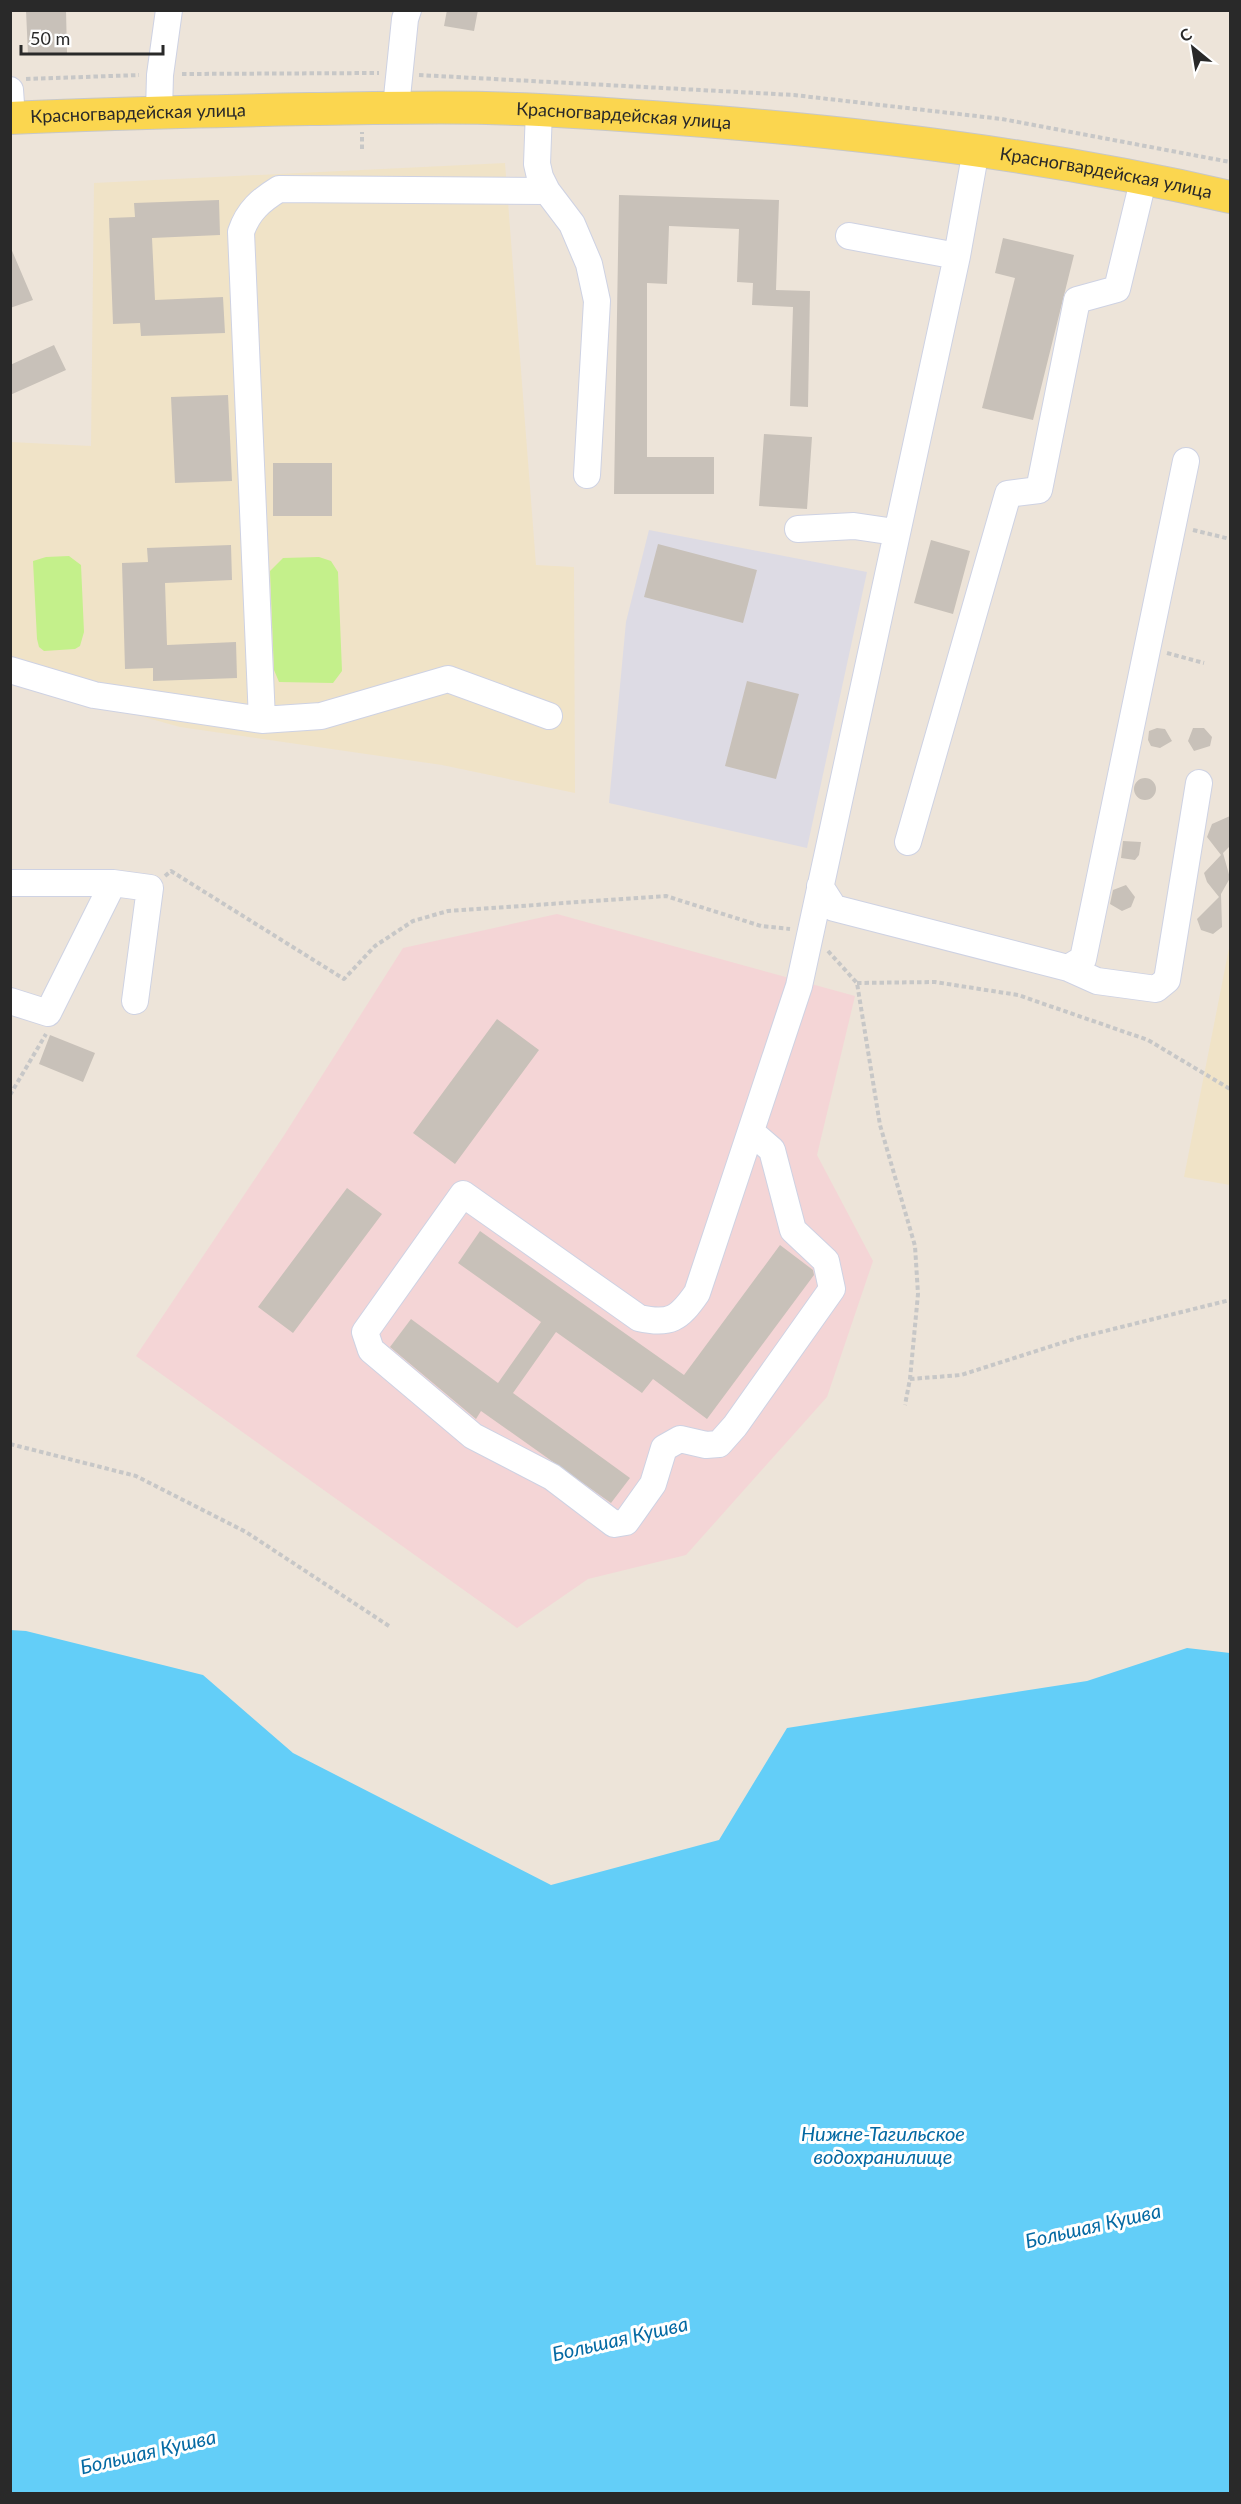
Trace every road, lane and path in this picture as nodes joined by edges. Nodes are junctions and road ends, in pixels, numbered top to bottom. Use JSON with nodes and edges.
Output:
{"nodes":[{"id":1,"x":169,"y":10,"type":"edge"},
{"id":2,"x":408,"y":10,"type":"edge"},
{"id":3,"x":399,"y":74,"type":"junction"},
{"id":4,"x":160,"y":75,"type":"junction"},
{"id":5,"x":14,"y":101,"type":"edge"},
{"id":6,"x":396,"y":107,"type":"junction"},
{"id":7,"x":539,"y":110,"type":"junction"},
{"id":8,"x":159,"y":112,"type":"junction"},
{"id":9,"x":976,"y":150,"type":"junction"},
{"id":10,"x":1144,"y":177,"type":"junction"},
{"id":11,"x":547,"y":191,"type":"junction"},
{"id":12,"x":1230,"y":197,"type":"edge"},
{"id":13,"x":849,"y":236,"type":"dead end"},
{"id":14,"x":957,"y":256,"type":"junction"},
{"id":15,"x":1186,"y":461,"type":"dead end"},
{"id":16,"x":587,"y":475,"type":"dead end"},
{"id":17,"x":1172,"y":525,"type":"junction"},
{"id":18,"x":798,"y":529,"type":"dead end"},
{"id":19,"x":895,"y":532,"type":"junction"},
{"id":20,"x":1230,"y":539,"type":"edge"},
{"id":21,"x":1146,"y":648,"type":"junction"},
{"id":22,"x":1204,"y":663,"type":"dead end"},
{"id":23,"x":10,"y":670,"type":"edge"},
{"id":24,"x":549,"y":716,"type":"dead end"},
{"id":25,"x":262,"y":720,"type":"junction"},
{"id":26,"x":1199,"y":783,"type":"dead end"},
{"id":27,"x":908,"y":842,"type":"dead end"},
{"id":28,"x":10,"y":883,"type":"edge"},
{"id":29,"x":113,"y":883,"type":"junction"},
{"id":30,"x":820,"y":886,"type":"junction"},
{"id":31,"x":150,"y":888,"type":"junction"},
{"id":32,"x":809,"y":931,"type":"junction"},
{"id":33,"x":1068,"y":968,"type":"junction"},
{"id":34,"x":857,"y":983,"type":"junction"},
{"id":35,"x":135,"y":1000,"type":"dead end"},
{"id":36,"x":10,"y":1001,"type":"edge"},
{"id":37,"x":48,"y":1013,"type":"junction"},
{"id":38,"x":1230,"y":1089,"type":"edge"},
{"id":39,"x":10,"y":1095,"type":"edge"},
{"id":40,"x":751,"y":1132,"type":"junction"},
{"id":41,"x":1230,"y":1300,"type":"edge"},
{"id":42,"x":910,"y":1379,"type":"junction"},
{"id":43,"x":905,"y":1405,"type":"dead end"},
{"id":44,"x":10,"y":1444,"type":"edge"},
{"id":45,"x":389,"y":1626,"type":"dead end"}],
"edges":[{"from":1,"to":4,"type":"street"},
{"from":2,"to":3,"type":"street"},
{"from":3,"to":4,"type":"path"},
{"from":3,"to":6,"type":"street"},
{"from":4,"to":5,"type":"path"},
{"from":4,"to":8,"type":"street"},
{"from":5,"to":8,"type":"main road","name":"Красногвардейская улица"},
{"from":6,"to":7,"type":"main road","name":"Красногвардейская улица"},
{"from":6,"to":8,"type":"main road","name":"Красногвардейская улица"},
{"from":7,"to":9,"type":"main road","name":"Красногвардейская улица"},
{"from":7,"to":11,"type":"street"},
{"from":9,"to":10,"type":"main road","name":"Красногвардейская улица"},
{"from":9,"to":14,"type":"street"},
{"from":10,"to":12,"type":"main road","name":"Красногвардейская улица"},
{"from":10,"to":27,"type":"street"},
{"from":11,"to":16,"type":"street"},
{"from":11,"to":25,"type":"street"},
{"from":13,"to":14,"type":"street"},
{"from":14,"to":19,"type":"street"},
{"from":15,"to":17,"type":"street"},
{"from":17,"to":20,"type":"path"},
{"from":17,"to":21,"type":"street"},
{"from":18,"to":19,"type":"street"},
{"from":19,"to":30,"type":"street"},
{"from":21,"to":22,"type":"path"},
{"from":21,"to":33,"type":"street"},
{"from":23,"to":25,"type":"street"},
{"from":24,"to":25,"type":"street"},
{"from":26,"to":33,"type":"street"},
{"from":28,"to":29,"type":"street"},
{"from":29,"to":31,"type":"street"},
{"from":29,"to":37,"type":"street"},
{"from":30,"to":32,"type":"street"},
{"from":30,"to":33,"type":"street"},
{"from":31,"to":32,"type":"path"},
{"from":31,"to":35,"type":"street"},
{"from":32,"to":34,"type":"path"},
{"from":32,"to":40,"type":"street"},
{"from":34,"to":38,"type":"path"},
{"from":34,"to":42,"type":"path"},
{"from":36,"to":37,"type":"street"},
{"from":37,"to":39,"type":"path"},
{"from":40,"to":40,"type":"street"},
{"from":41,"to":42,"type":"path"},
{"from":42,"to":43,"type":"path"},
{"from":44,"to":45,"type":"path"}]}
